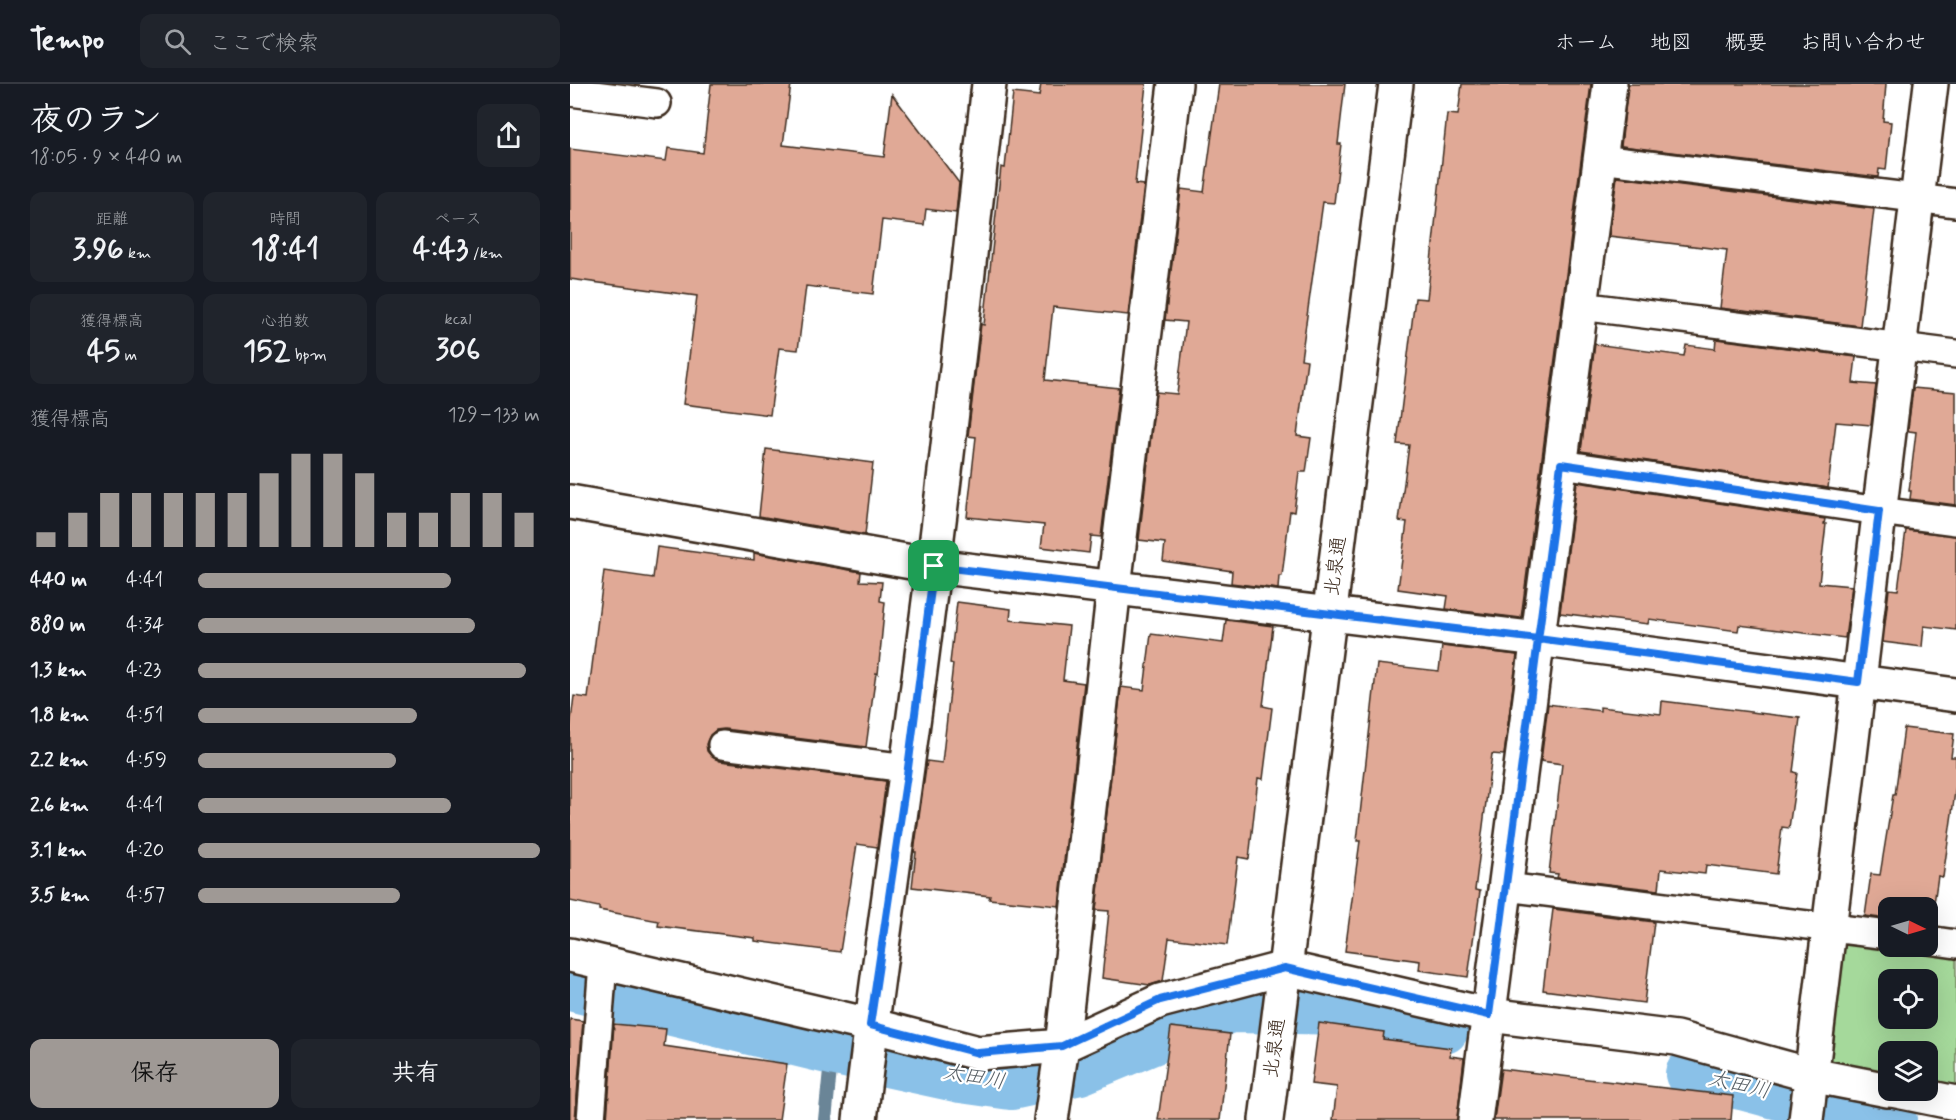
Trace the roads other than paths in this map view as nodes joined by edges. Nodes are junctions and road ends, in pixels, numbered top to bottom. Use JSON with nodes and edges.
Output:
{"nodes":[{"id":1,"x":989,"y":84,"type":"edge"},
{"id":2,"x":1175,"y":84,"type":"edge"},
{"id":3,"x":1396,"y":84,"type":"edge"},
{"id":4,"x":1610,"y":84,"type":"edge"},
{"id":5,"x":1931,"y":84,"type":"edge"},
{"id":6,"x":570,"y":92,"type":"edge"},
{"id":7,"x":657,"y":103,"type":"dead end"},
{"id":8,"x":1600,"y":159,"type":"junction"},
{"id":9,"x":1917,"y":198,"type":"junction"},
{"id":10,"x":1956,"y":203,"type":"edge"},
{"id":11,"x":1581,"y":306,"type":"junction"},
{"id":12,"x":1899,"y":347,"type":"junction"},
{"id":13,"x":1956,"y":354,"type":"edge"},
{"id":14,"x":1561,"y":464,"type":"junction"},
{"id":15,"x":570,"y":502,"type":"edge"},
{"id":16,"x":1879,"y":511,"type":"junction"},
{"id":17,"x":1956,"y":520,"type":"edge"},
{"id":18,"x":934,"y":566,"type":"junction"},
{"id":19,"x":1114,"y":587,"type":"junction"},
{"id":20,"x":1330,"y":614,"type":"junction"},
{"id":21,"x":1538,"y":639,"type":"junction"},
{"id":22,"x":1858,"y":682,"type":"junction"},
{"id":23,"x":1956,"y":695,"type":"edge"},
{"id":24,"x":722,"y":745,"type":"dead end"},
{"id":25,"x":908,"y":768,"type":"junction"},
{"id":26,"x":1506,"y":887,"type":"junction"},
{"id":27,"x":1828,"y":928,"type":"junction"},
{"id":28,"x":1878,"y":934,"type":"edge"},
{"id":29,"x":1938,"y":941,"type":"edge"},
{"id":30,"x":1956,"y":944,"type":"edge"},
{"id":31,"x":570,"y":955,"type":"edge"},
{"id":32,"x":603,"y":963,"type":"junction"},
{"id":33,"x":1283,"y":978,"type":"junction"},
{"id":34,"x":1489,"y":1015,"type":"junction"},
{"id":35,"x":870,"y":1033,"type":"junction"},
{"id":36,"x":1057,"y":1080,"type":"edge"},
{"id":37,"x":1878,"y":1091,"type":"edge"},
{"id":38,"x":1809,"y":1096,"type":"edge"},
{"id":39,"x":1938,"y":1099,"type":"edge"},
{"id":40,"x":1956,"y":1103,"type":"edge"},
{"id":41,"x":591,"y":1120,"type":"edge"},
{"id":42,"x":860,"y":1120,"type":"edge"},
{"id":43,"x":1266,"y":1120,"type":"edge"},
{"id":44,"x":1475,"y":1120,"type":"edge"}],
"edges":[{"from":1,"to":18,"type":"street"},
{"from":2,"to":19,"type":"street"},
{"from":3,"to":20,"type":"street","name":"北泉通"},
{"from":4,"to":8,"type":"street"},
{"from":5,"to":9,"type":"street"},
{"from":6,"to":7,"type":"lane"},
{"from":8,"to":9,"type":"lane"},
{"from":8,"to":11,"type":"street"},
{"from":9,"to":10,"type":"lane"},
{"from":9,"to":12,"type":"street"},
{"from":11,"to":12,"type":"lane"},
{"from":11,"to":14,"type":"street"},
{"from":12,"to":13,"type":"lane"},
{"from":12,"to":16,"type":"street"},
{"from":14,"to":16,"type":"lane"},
{"from":14,"to":21,"type":"street"},
{"from":15,"to":18,"type":"street"},
{"from":16,"to":17,"type":"lane"},
{"from":16,"to":22,"type":"street"},
{"from":18,"to":19,"type":"street"},
{"from":18,"to":25,"type":"street"},
{"from":19,"to":20,"type":"street"},
{"from":19,"to":36,"type":"street"},
{"from":20,"to":21,"type":"street"},
{"from":20,"to":33,"type":"street","name":"北泉通"},
{"from":21,"to":22,"type":"street"},
{"from":21,"to":26,"type":"street"},
{"from":22,"to":23,"type":"street"},
{"from":22,"to":27,"type":"street"},
{"from":24,"to":25,"type":"lane"},
{"from":25,"to":35,"type":"street"},
{"from":26,"to":27,"type":"lane"},
{"from":26,"to":34,"type":"street"},
{"from":27,"to":28,"type":"lane"},
{"from":27,"to":38,"type":"street"},
{"from":29,"to":30,"type":"lane"},
{"from":31,"to":32,"type":"street"},
{"from":32,"to":35,"type":"street"},
{"from":32,"to":41,"type":"lane"},
{"from":33,"to":34,"type":"street"},
{"from":33,"to":36,"type":"street"},
{"from":33,"to":43,"type":"street","name":"北泉通"},
{"from":34,"to":38,"type":"street"},
{"from":34,"to":44,"type":"street"},
{"from":35,"to":36,"type":"street"},
{"from":35,"to":42,"type":"street"},
{"from":37,"to":38,"type":"street"},
{"from":39,"to":40,"type":"street"}]}
